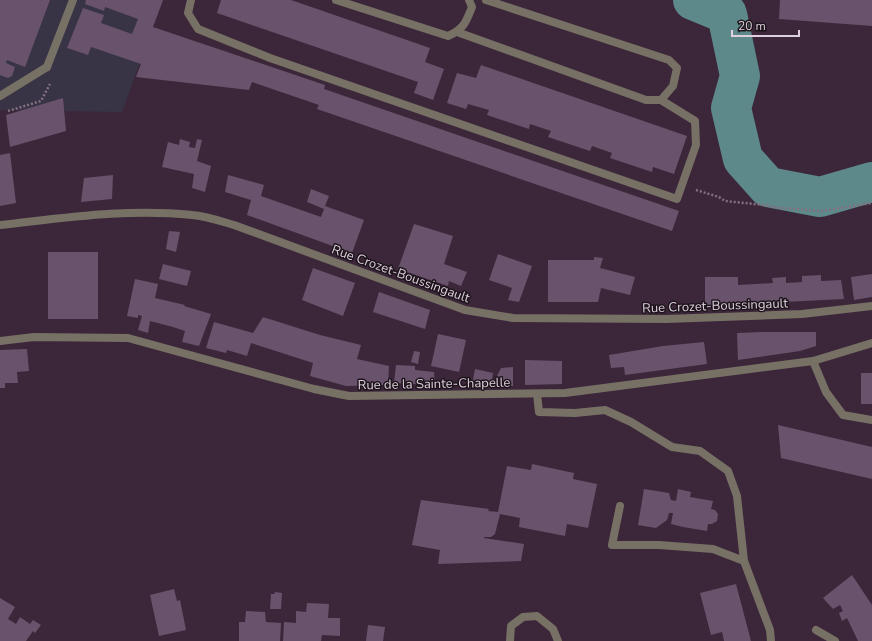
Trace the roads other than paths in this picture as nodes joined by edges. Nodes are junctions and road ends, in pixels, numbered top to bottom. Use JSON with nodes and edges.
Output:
{"nodes":[{"id":1,"x":73,"y":0,"type":"edge"},
{"id":2,"x":191,"y":0,"type":"edge"},
{"id":3,"x":336,"y":0,"type":"edge"},
{"id":4,"x":469,"y":0,"type":"edge"},
{"id":5,"x":486,"y":0,"type":"edge"},
{"id":6,"x":457,"y":32,"type":"junction"},
{"id":7,"x":0,"y":96,"type":"edge"},
{"id":8,"x":661,"y":100,"type":"junction"},
{"id":9,"x":0,"y":225,"type":"edge"},
{"id":10,"x":872,"y":306,"type":"edge"},
{"id":11,"x":0,"y":341,"type":"edge"},
{"id":12,"x":872,"y":343,"type":"edge"},
{"id":13,"x":813,"y":361,"type":"junction"},
{"id":14,"x":537,"y":394,"type":"junction"},
{"id":15,"x":872,"y":420,"type":"edge"},
{"id":16,"x":620,"y":506,"type":"dead end"},
{"id":17,"x":744,"y":560,"type":"junction"},
{"id":18,"x":816,"y":630,"type":"dead end"},
{"id":19,"x":510,"y":641,"type":"edge"},
{"id":20,"x":558,"y":641,"type":"edge"},
{"id":21,"x":771,"y":641,"type":"edge"},
{"id":22,"x":835,"y":641,"type":"edge"}],
"edges":[{"from":1,"to":7,"type":"street"},
{"from":2,"to":8,"type":"street"},
{"from":3,"to":6,"type":"street"},
{"from":4,"to":6,"type":"street"},
{"from":5,"to":8,"type":"street"},
{"from":6,"to":8,"type":"street"},
{"from":9,"to":10,"type":"street","name":"Rue Crozet-Boussingault"},
{"from":11,"to":14,"type":"street","name":"Rue de la Sainte-Chapelle"},
{"from":12,"to":13,"type":"street","name":"Rue de la Sainte-Chapelle"},
{"from":13,"to":14,"type":"street","name":"Rue de la Sainte-Chapelle"},
{"from":13,"to":15,"type":"street"},
{"from":14,"to":17,"type":"street"},
{"from":16,"to":17,"type":"street"},
{"from":17,"to":21,"type":"street"},
{"from":18,"to":22,"type":"street"},
{"from":19,"to":20,"type":"street"}]}
